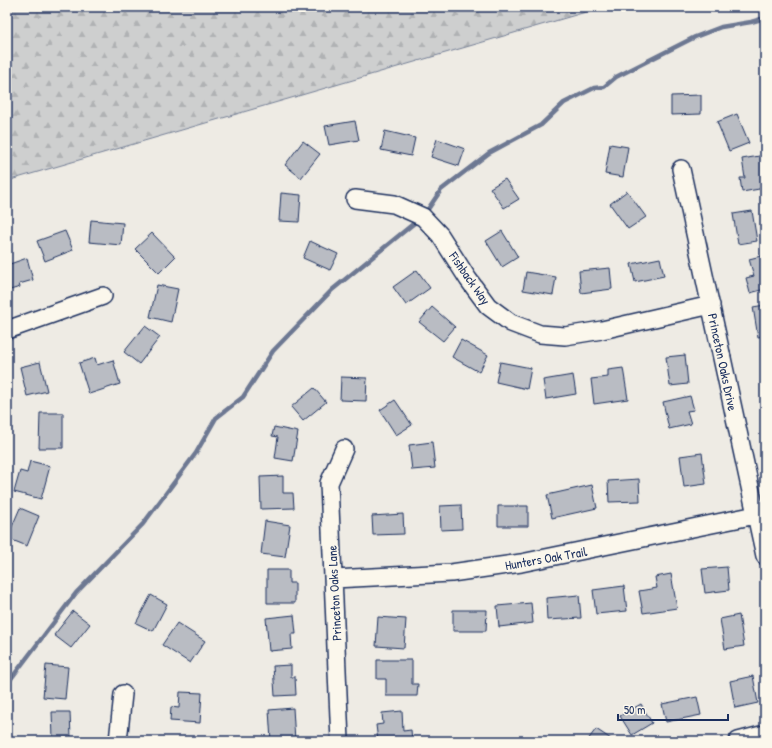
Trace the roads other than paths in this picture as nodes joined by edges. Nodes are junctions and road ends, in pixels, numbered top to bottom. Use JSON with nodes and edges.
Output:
{"nodes":[{"id":1,"x":681,"y":169,"type":"dead end"},
{"id":2,"x":355,"y":199,"type":"dead end"},
{"id":3,"x":103,"y":296,"type":"dead end"},
{"id":4,"x":711,"y":304,"type":"junction"},
{"id":5,"x":7,"y":330,"type":"edge"},
{"id":6,"x":344,"y":449,"type":"dead end"},
{"id":7,"x":756,"y":515,"type":"junction"},
{"id":8,"x":765,"y":556,"type":"edge"},
{"id":9,"x":334,"y":579,"type":"junction"},
{"id":10,"x":123,"y":694,"type":"dead end"},
{"id":11,"x":765,"y":734,"type":"edge"},
{"id":12,"x":118,"y":741,"type":"edge"},
{"id":13,"x":340,"y":741,"type":"edge"},
{"id":14,"x":738,"y":741,"type":"edge"}],
"edges":[{"from":1,"to":4,"type":"street","name":"Princeton Oaks Drive"},
{"from":2,"to":4,"type":"street","name":"Fishback Way"},
{"from":3,"to":5,"type":"street"},
{"from":4,"to":7,"type":"street","name":"Princeton Oaks Drive"},
{"from":6,"to":9,"type":"street","name":"Princeton Oaks Lane"},
{"from":7,"to":8,"type":"street","name":"Princeton Oaks Drive"},
{"from":7,"to":9,"type":"street","name":"Hunters Oak Trail"},
{"from":9,"to":13,"type":"street","name":"Princeton Oaks Lane"},
{"from":10,"to":12,"type":"street"},
{"from":11,"to":14,"type":"street"}]}
